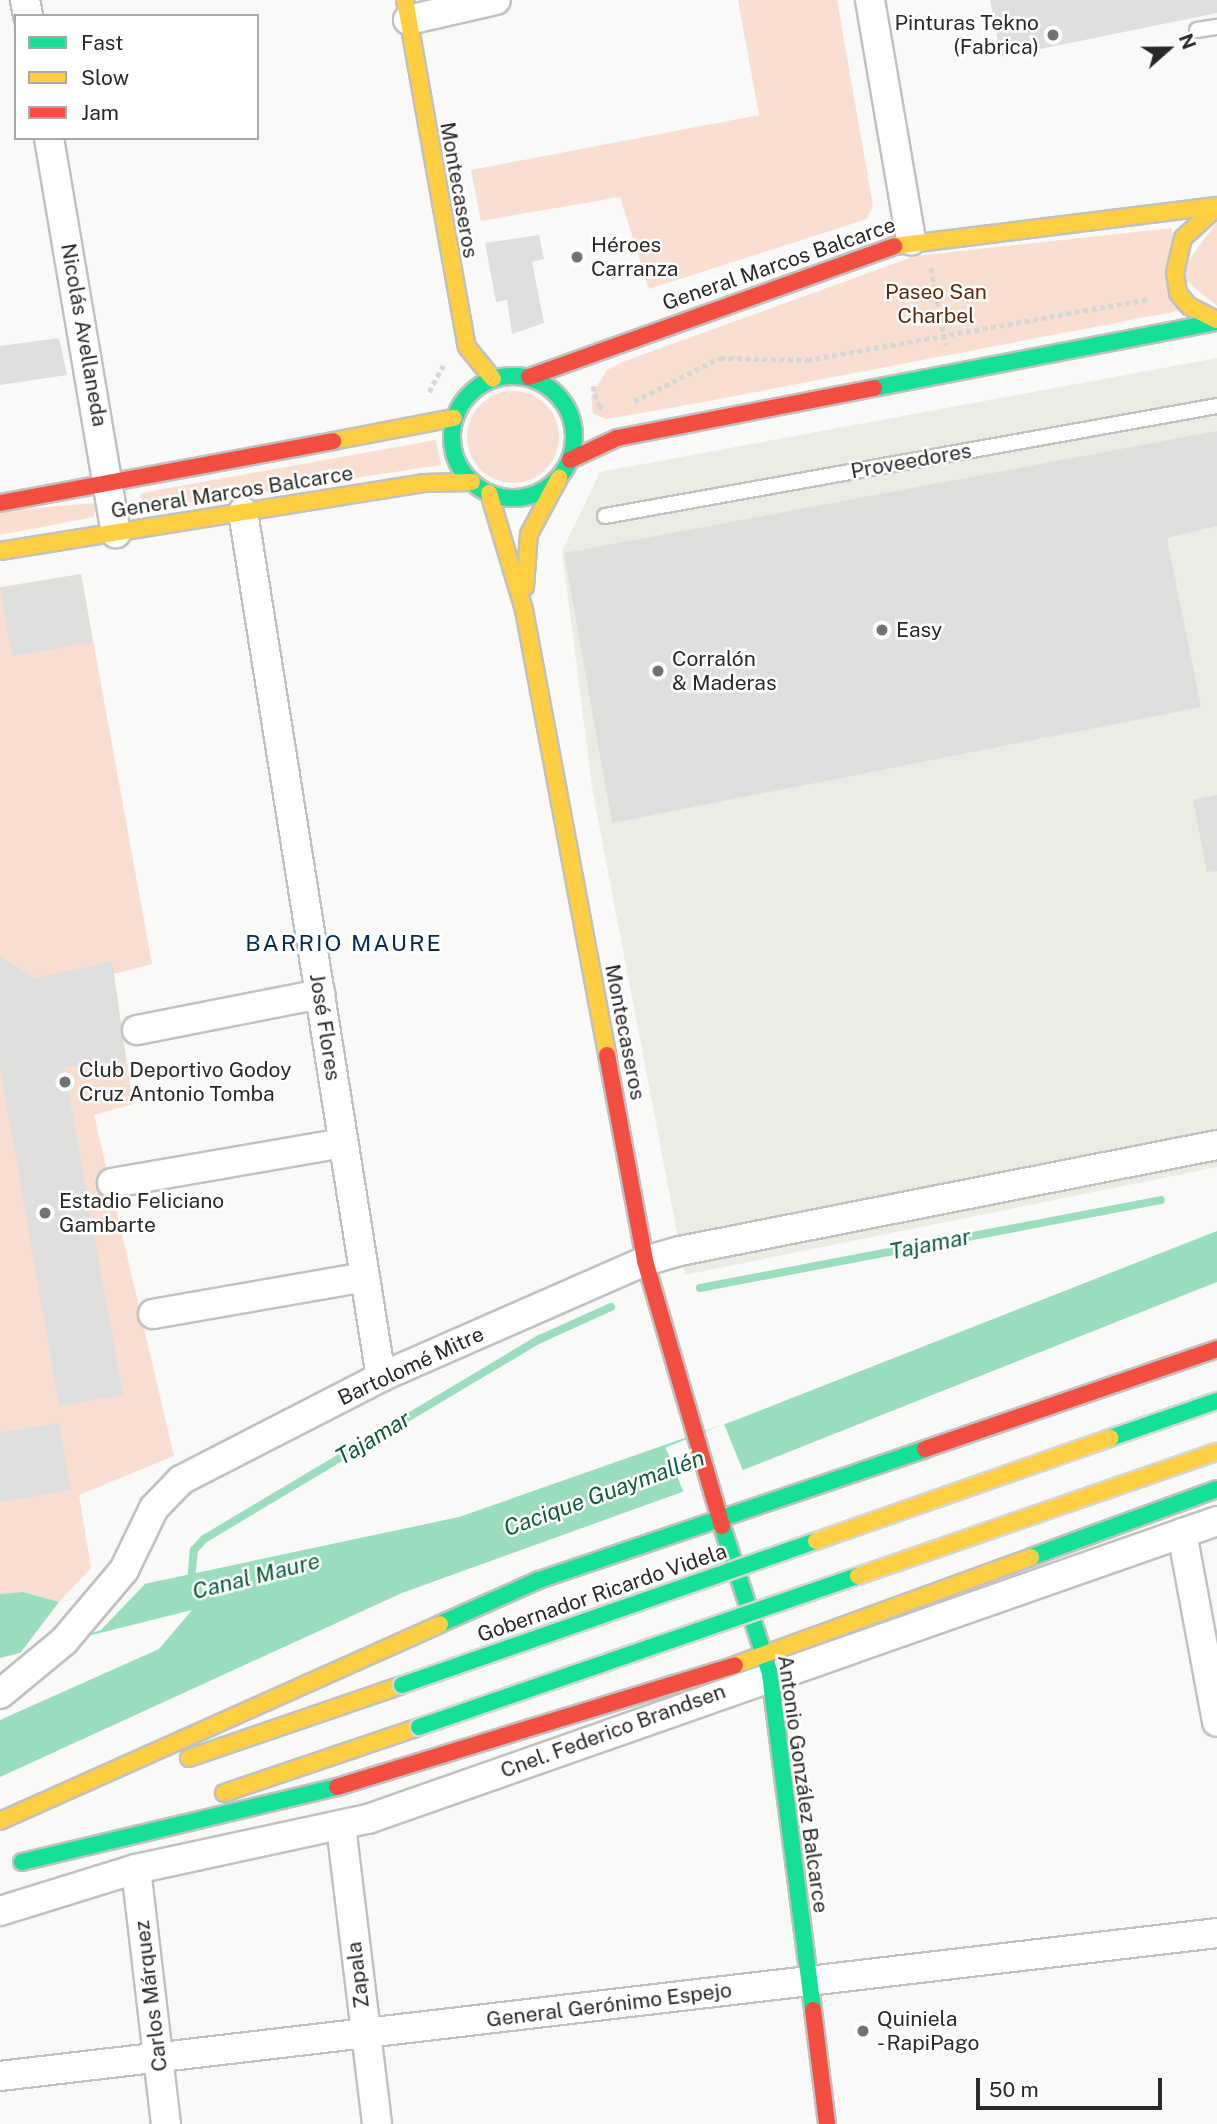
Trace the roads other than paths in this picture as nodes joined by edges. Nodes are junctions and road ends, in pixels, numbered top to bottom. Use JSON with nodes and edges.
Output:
{"nodes":[{"id":1,"x":496,"y":0,"type":"edge"},
{"id":2,"x":870,"y":0,"type":"edge"},
{"id":3,"x":407,"y":10,"type":"edge"},
{"id":4,"x":1217,"y":27,"type":"edge"},
{"id":5,"x":1197,"y":30,"type":"dead end"},
{"id":6,"x":49,"y":140,"type":"edge"},
{"id":7,"x":1217,"y":206,"type":"edge"},
{"id":8,"x":919,"y":240,"type":"junction"},
{"id":9,"x":1217,"y":321,"type":"edge"},
{"id":10,"x":530,"y":377,"type":"junction"},
{"id":11,"x":493,"y":379,"type":"junction"},
{"id":12,"x":1217,"y":407,"type":"edge"},
{"id":13,"x":454,"y":418,"type":"junction"},
{"id":14,"x":569,"y":460,"type":"junction"},
{"id":15,"x":559,"y":478,"type":"junction"},
{"id":16,"x":471,"y":482,"type":"junction"},
{"id":17,"x":109,"y":485,"type":"junction"},
{"id":18,"x":489,"y":493,"type":"junction"},
{"id":19,"x":0,"y":503,"type":"edge"},
{"id":20,"x":243,"y":512,"type":"junction"},
{"id":21,"x":605,"y":516,"type":"dead end"},
{"id":22,"x":116,"y":533,"type":"junction"},
{"id":23,"x":0,"y":551,"type":"edge"},
{"id":24,"x":524,"y":610,"type":"junction"},
{"id":25,"x":320,"y":994,"type":"junction"},
{"id":26,"x":137,"y":1030,"type":"dead end"},
{"id":27,"x":343,"y":1143,"type":"junction"},
{"id":28,"x":1217,"y":1145,"type":"edge"},
{"id":29,"x":112,"y":1183,"type":"dead end"},
{"id":30,"x":645,"y":1261,"type":"junction"},
{"id":31,"x":365,"y":1277,"type":"junction"},
{"id":32,"x":153,"y":1314,"type":"dead end"},
{"id":33,"x":1217,"y":1349,"type":"edge"},
{"id":34,"x":381,"y":1377,"type":"junction"},
{"id":35,"x":1217,"y":1401,"type":"edge"},
{"id":36,"x":1217,"y":1452,"type":"edge"},
{"id":37,"x":700,"y":1458,"type":"joint"},
{"id":38,"x":1217,"y":1489,"type":"edge"},
{"id":39,"x":720,"y":1518,"type":"junction"},
{"id":40,"x":1217,"y":1521,"type":"edge"},
{"id":41,"x":1182,"y":1533,"type":"junction"},
{"id":42,"x":768,"y":1665,"type":"junction"},
{"id":43,"x":0,"y":1694,"type":"edge"},
{"id":44,"x":1217,"y":1722,"type":"edge"},
{"id":45,"x":0,"y":1822,"type":"edge"},
{"id":46,"x":341,"y":1826,"type":"junction"},
{"id":47,"x":22,"y":1862,"type":"junction"},
{"id":48,"x":0,"y":1869,"type":"edge"},
{"id":49,"x":136,"y":1869,"type":"junction"},
{"id":50,"x":0,"y":1911,"type":"edge"},
{"id":51,"x":1217,"y":1933,"type":"edge"},
{"id":52,"x":809,"y":1982,"type":"junction"},
{"id":53,"x":365,"y":2032,"type":"junction"},
{"id":54,"x":158,"y":2057,"type":"junction"},
{"id":55,"x":0,"y":2076,"type":"edge"},
{"id":56,"x":166,"y":2124,"type":"edge"},
{"id":57,"x":377,"y":2124,"type":"edge"},
{"id":58,"x":827,"y":2124,"type":"edge"}],
"edges":[{"from":1,"to":3,"type":"street"},
{"from":2,"to":8,"type":"street"},
{"from":3,"to":11,"type":"main road","name":"Montecaseros"},
{"from":4,"to":5,"type":"lane"},
{"from":6,"to":17,"type":"street","name":"Nicolás Avellaneda"},
{"from":7,"to":8,"type":"main road","name":"General Marcos Balcarce"},
{"from":7,"to":9,"type":"main road"},
{"from":8,"to":10,"type":"main road","name":"General Marcos Balcarce"},
{"from":9,"to":14,"type":"main road"},
{"from":10,"to":11,"type":"main road"},
{"from":10,"to":14,"type":"main road"},
{"from":11,"to":13,"type":"main road"},
{"from":12,"to":21,"type":"lane","name":"Proveedores"},
{"from":13,"to":16,"type":"main road"},
{"from":13,"to":17,"type":"main road","name":"General Marcos Balcarce"},
{"from":14,"to":15,"type":"main road"},
{"from":15,"to":18,"type":"main road"},
{"from":15,"to":24,"type":"main road","name":"Montecaseros"},
{"from":16,"to":18,"type":"main road"},
{"from":16,"to":20,"type":"main road","name":"General Marcos Balcarce"},
{"from":17,"to":19,"type":"main road","name":"General Marcos Balcarce"},
{"from":17,"to":22,"type":"street","name":"Nicolás Avellaneda"},
{"from":18,"to":24,"type":"main road","name":"Montecaseros"},
{"from":20,"to":22,"type":"main road","name":"General Marcos Balcarce"},
{"from":20,"to":25,"type":"street","name":"José Flores"},
{"from":22,"to":23,"type":"main road","name":"General Marcos Balcarce"},
{"from":24,"to":30,"type":"main road","name":"Montecaseros"},
{"from":25,"to":26,"type":"street"},
{"from":25,"to":27,"type":"street","name":"José Flores"},
{"from":27,"to":29,"type":"street"},
{"from":27,"to":31,"type":"street","name":"José Flores"},
{"from":28,"to":30,"type":"street","name":"Bartolomé Mitre"},
{"from":30,"to":34,"type":"street","name":"Bartolomé Mitre"},
{"from":30,"to":37,"type":"main road","name":"Montecaseros"},
{"from":31,"to":32,"type":"street"},
{"from":31,"to":34,"type":"street","name":"José Flores"},
{"from":33,"to":39,"type":"main road"},
{"from":34,"to":43,"type":"street","name":"Bartolomé Mitre"},
{"from":35,"to":45,"type":"main road","name":"Gobernador Ricardo Videla","bridge":true},
{"from":36,"to":47,"type":"main road","bridge":true},
{"from":37,"to":39,"type":"main road","name":"Antonio González Balcarce"},
{"from":38,"to":42,"type":"main road"},
{"from":39,"to":42,"type":"main road","name":"Antonio González Balcarce"},
{"from":39,"to":45,"type":"main road"},
{"from":40,"to":41,"type":"street","name":"Cnel. Federico Brandsen"},
{"from":41,"to":42,"type":"street","name":"Cnel. Federico Brandsen"},
{"from":41,"to":44,"type":"street"},
{"from":42,"to":46,"type":"street","name":"Cnel. Federico Brandsen"},
{"from":42,"to":47,"type":"main road"},
{"from":42,"to":52,"type":"main road","name":"Antonio González Balcarce"},
{"from":46,"to":49,"type":"street","name":"Cnel. Federico Brandsen"},
{"from":46,"to":53,"type":"street","name":"Zapala"},
{"from":47,"to":48,"type":"main road"},
{"from":49,"to":50,"type":"street","name":"Cnel. Federico Brandsen"},
{"from":49,"to":54,"type":"street","name":"Carlos Márquez"},
{"from":51,"to":52,"type":"street","name":"General Gerónimo Espejo"},
{"from":52,"to":53,"type":"street","name":"General Gerónimo Espejo"},
{"from":52,"to":58,"type":"main road","name":"Antonio González Balcarce"},
{"from":53,"to":54,"type":"street","name":"General Gerónimo Espejo"},
{"from":53,"to":57,"type":"street","name":"Zapala"},
{"from":54,"to":55,"type":"street","name":"General Gerónimo Espejo"},
{"from":54,"to":56,"type":"street","name":"Carlos Márquez"}]}
